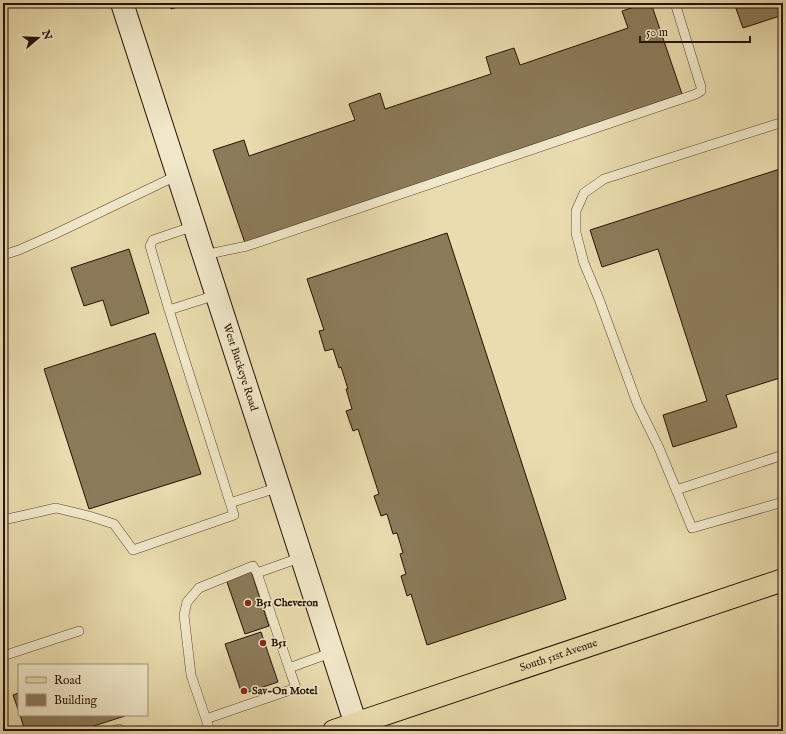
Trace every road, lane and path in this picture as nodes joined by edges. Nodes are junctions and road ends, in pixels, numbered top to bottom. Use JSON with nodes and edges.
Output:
{"nodes":[{"id":1,"x":122,"y":3,"type":"edge"},
{"id":2,"x":675,"y":3,"type":"edge"},
{"id":3,"x":783,"y":122,"type":"edge"},
{"id":4,"x":178,"y":175,"type":"junction"},
{"id":5,"x":194,"y":226,"type":"junction"},
{"id":6,"x":3,"y":255,"type":"edge"},
{"id":7,"x":204,"y":255,"type":"junction"},
{"id":8,"x":217,"y":294,"type":"junction"},
{"id":9,"x":169,"y":310,"type":"junction"},
{"id":10,"x":783,"y":455,"type":"edge"},
{"id":11,"x":279,"y":487,"type":"junction"},
{"id":12,"x":676,"y":490,"type":"junction"},
{"id":13,"x":783,"y":502,"type":"edge"},
{"id":14,"x":230,"y":504,"type":"junction"},
{"id":15,"x":3,"y":520,"type":"edge"},
{"id":16,"x":302,"y":558,"type":"junction"},
{"id":17,"x":257,"y":573,"type":"junction"},
{"id":18,"x":783,"y":580,"type":"edge"},
{"id":19,"x":79,"y":631,"type":"dead end"},
{"id":20,"x":333,"y":652,"type":"junction"},
{"id":21,"x":3,"y":656,"type":"edge"},
{"id":22,"x":289,"y":668,"type":"junction"},
{"id":23,"x":206,"y":718,"type":"junction"},
{"id":24,"x":357,"y":727,"type":"edge"},
{"id":25,"x":210,"y":731,"type":"edge"},
{"id":26,"x":334,"y":731,"type":"edge"}],
"edges":[{"from":1,"to":4,"type":"main road","name":"West Buckeye Road"},
{"from":2,"to":7,"type":"lane"},
{"from":3,"to":12,"type":"lane"},
{"from":4,"to":5,"type":"main road","name":"West Buckeye Road"},
{"from":4,"to":6,"type":"lane"},
{"from":5,"to":7,"type":"main road","name":"West Buckeye Road"},
{"from":5,"to":9,"type":"lane"},
{"from":7,"to":8,"type":"main road","name":"West Buckeye Road"},
{"from":8,"to":9,"type":"lane"},
{"from":8,"to":11,"type":"main road","name":"West Buckeye Road"},
{"from":9,"to":14,"type":"lane"},
{"from":10,"to":12,"type":"lane"},
{"from":11,"to":14,"type":"lane"},
{"from":11,"to":16,"type":"main road","name":"West Buckeye Road"},
{"from":12,"to":13,"type":"lane"},
{"from":14,"to":15,"type":"lane"},
{"from":16,"to":17,"type":"lane"},
{"from":16,"to":20,"type":"main road","name":"West Buckeye Road"},
{"from":17,"to":22,"type":"lane"},
{"from":17,"to":23,"type":"lane"},
{"from":18,"to":24,"type":"main road","name":"South 51st Avenue"},
{"from":19,"to":21,"type":"lane"},
{"from":20,"to":22,"type":"lane"},
{"from":20,"to":24,"type":"main road","name":"West Buckeye Road"},
{"from":22,"to":23,"type":"lane"},
{"from":23,"to":25,"type":"lane"},
{"from":24,"to":26,"type":"main road","name":"South 51st Avenue"}]}
